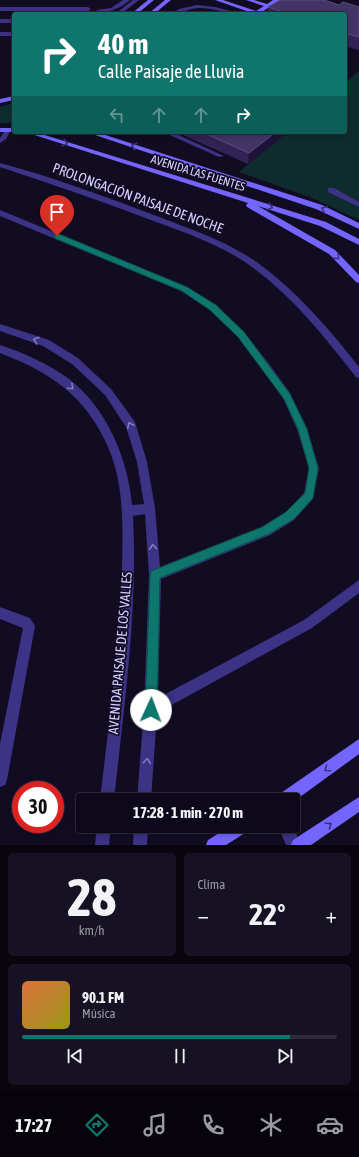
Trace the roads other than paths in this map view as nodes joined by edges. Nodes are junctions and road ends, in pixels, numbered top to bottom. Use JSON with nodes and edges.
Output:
{"nodes":[{"id":1,"x":126,"y":0,"type":"edge"},
{"id":2,"x":136,"y":0,"type":"edge"},
{"id":3,"x":151,"y":0,"type":"edge"},
{"id":4,"x":168,"y":0,"type":"edge"},
{"id":5,"x":218,"y":0,"type":"edge"},
{"id":6,"x":249,"y":0,"type":"edge"},
{"id":7,"x":277,"y":0,"type":"edge"},
{"id":8,"x":268,"y":6,"type":"junction"},
{"id":9,"x":0,"y":9,"type":"edge"},
{"id":10,"x":88,"y":9,"type":"dead end"},
{"id":11,"x":99,"y":10,"type":"dead end"},
{"id":12,"x":58,"y":12,"type":"edge"},
{"id":13,"x":121,"y":12,"type":"edge"},
{"id":14,"x":136,"y":12,"type":"edge"},
{"id":15,"x":153,"y":12,"type":"edge"},
{"id":16,"x":176,"y":12,"type":"edge"},
{"id":17,"x":232,"y":12,"type":"edge"},
{"id":18,"x":253,"y":12,"type":"edge"},
{"id":19,"x":258,"y":12,"type":"edge"},
{"id":20,"x":0,"y":21,"type":"edge"},
{"id":21,"x":12,"y":21,"type":"edge"},
{"id":22,"x":0,"y":34,"type":"edge"},
{"id":23,"x":12,"y":34,"type":"edge"},
{"id":24,"x":12,"y":98,"type":"edge"},
{"id":25,"x":0,"y":100,"type":"edge"},
{"id":26,"x":0,"y":130,"type":"edge"},
{"id":27,"x":11,"y":130,"type":"edge"},
{"id":28,"x":35,"y":134,"type":"edge"},
{"id":29,"x":95,"y":134,"type":"edge"},
{"id":30,"x":171,"y":134,"type":"edge"},
{"id":31,"x":0,"y":141,"type":"edge"},
{"id":32,"x":221,"y":156,"type":"edge"},
{"id":33,"x":0,"y":165,"type":"edge"},
{"id":34,"x":330,"y":190,"type":"dead end"},
{"id":35,"x":231,"y":194,"type":"junction"},
{"id":36,"x":359,"y":205,"type":"edge"},
{"id":37,"x":0,"y":213,"type":"edge"},
{"id":38,"x":359,"y":226,"type":"edge"},
{"id":39,"x":359,"y":242,"type":"edge"},
{"id":40,"x":359,"y":280,"type":"edge"},
{"id":41,"x":0,"y":327,"type":"edge"},
{"id":42,"x":0,"y":349,"type":"edge"},
{"id":43,"x":359,"y":374,"type":"edge"},
{"id":44,"x":150,"y":508,"type":"junction"},
{"id":45,"x":128,"y":511,"type":"junction"},
{"id":46,"x":155,"y":575,"type":"junction"},
{"id":47,"x":359,"y":586,"type":"edge"},
{"id":48,"x":0,"y":613,"type":"edge"},
{"id":49,"x":151,"y":710,"type":"junction"},
{"id":50,"x":359,"y":746,"type":"edge"},
{"id":51,"x":0,"y":780,"type":"edge"},
{"id":52,"x":108,"y":793,"type":"edge"},
{"id":53,"x":145,"y":793,"type":"edge"},
{"id":54,"x":293,"y":793,"type":"edge"},
{"id":55,"x":359,"y":804,"type":"edge"},
{"id":56,"x":103,"y":833,"type":"edge"},
{"id":57,"x":141,"y":833,"type":"edge"},
{"id":58,"x":232,"y":833,"type":"edge"},
{"id":59,"x":289,"y":833,"type":"edge"},
{"id":60,"x":102,"y":845,"type":"edge"},
{"id":61,"x":140,"y":845,"type":"edge"},
{"id":62,"x":213,"y":845,"type":"edge"},
{"id":63,"x":294,"y":845,"type":"edge"},
{"id":64,"x":298,"y":845,"type":"edge"}],
"edges":[{"from":1,"to":11,"type":"street"},
{"from":2,"to":13,"type":"street"},
{"from":3,"to":14,"type":"street"},
{"from":4,"to":15,"type":"street"},
{"from":5,"to":18,"type":"street"},
{"from":6,"to":8,"type":"street"},
{"from":7,"to":8,"type":"street"},
{"from":8,"to":19,"type":"street"},
{"from":9,"to":12,"type":"street"},
{"from":10,"to":12,"type":"street"},
{"from":16,"to":17,"type":"street"},
{"from":20,"to":21,"type":"street"},
{"from":22,"to":23,"type":"street"},
{"from":24,"to":25,"type":"street"},
{"from":26,"to":27,"type":"street"},
{"from":27,"to":31,"type":"street"},
{"from":28,"to":35,"type":"street","name":"AVENIDA LAS FUENTES","one_way":true},
{"from":38,"to":29,"type":"street","name":"AVENIDA LAS FUENTES","one_way":true},
{"from":30,"to":32,"type":"street"},
{"from":33,"to":43,"type":"street","name":"PROLONGACIÓN PAISAJE DE NOCHE"},
{"from":34,"to":36,"type":"street"},
{"from":35,"to":39,"type":"street","name":"AVENIDA LAS FUENTES","one_way":true},
{"from":35,"to":40,"type":"street","one_way":true},
{"from":37,"to":46,"type":"street"},
{"from":44,"to":41,"type":"street","name":"AVENIDA PAISAJE DE LOS VALLES","one_way":true},
{"from":42,"to":45,"type":"street","name":"AVENIDA PAISAJE DE LOS VALLES","one_way":true},
{"from":44,"to":45,"type":"street"},
{"from":46,"to":44,"type":"street","name":"AVENIDA PAISAJE DE LOS VALLES","one_way":true},
{"from":45,"to":52,"type":"street","name":"AVENIDA PAISAJE DE LOS VALLES"},
{"from":46,"to":49,"type":"street","name":"AVENIDA PAISAJE DE LOS VALLES"},
{"from":47,"to":49,"type":"street"},
{"from":48,"to":51,"type":"street"},
{"from":53,"to":49,"type":"street","name":"AVENIDA PAISAJE DE LOS VALLES","one_way":true},
{"from":50,"to":54,"type":"street","one_way":true},
{"from":64,"to":55,"type":"street","one_way":true},
{"from":56,"to":60,"type":"street"},
{"from":57,"to":61,"type":"street"},
{"from":58,"to":62,"type":"street"},
{"from":59,"to":63,"type":"street"}]}
